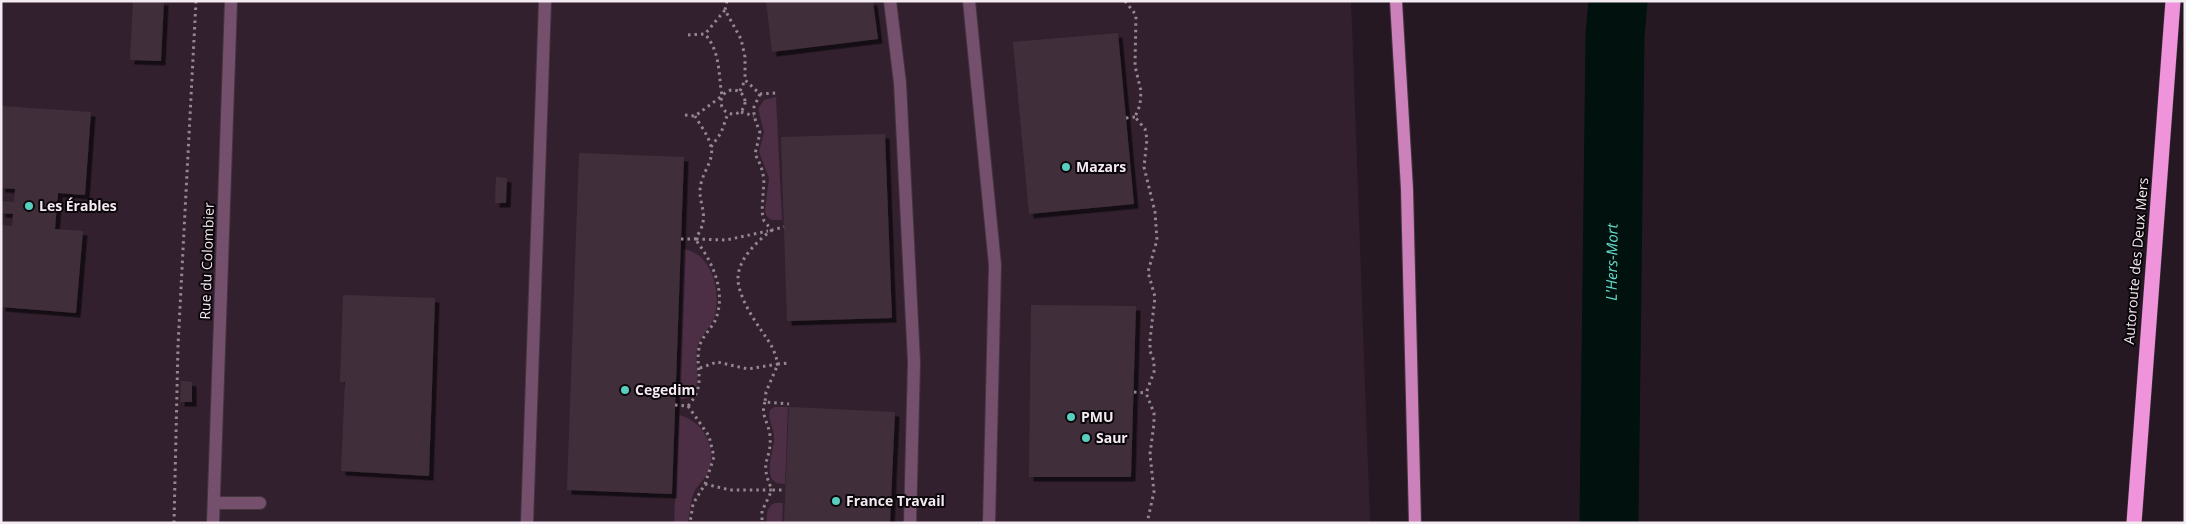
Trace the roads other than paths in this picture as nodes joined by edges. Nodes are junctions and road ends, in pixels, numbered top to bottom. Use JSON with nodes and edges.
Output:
{"nodes":[{"id":1,"x":231,"y":1,"type":"edge"},
{"id":2,"x":545,"y":1,"type":"edge"},
{"id":3,"x":890,"y":1,"type":"edge"},
{"id":4,"x":969,"y":1,"type":"edge"},
{"id":5,"x":1396,"y":1,"type":"edge"},
{"id":6,"x":2173,"y":1,"type":"edge"},
{"id":7,"x":214,"y":503,"type":"junction"},
{"id":8,"x":260,"y":503,"type":"dead end"},
{"id":9,"x":213,"y":523,"type":"edge"},
{"id":10,"x":527,"y":523,"type":"edge"},
{"id":11,"x":910,"y":523,"type":"edge"},
{"id":12,"x":989,"y":523,"type":"edge"},
{"id":13,"x":1416,"y":523,"type":"edge"},
{"id":14,"x":2134,"y":523,"type":"edge"}],
"edges":[{"from":1,"to":7,"type":"street","name":"Rue du Colombier"},
{"from":2,"to":10,"type":"street"},
{"from":3,"to":11,"type":"street"},
{"from":4,"to":12,"type":"street"},
{"from":5,"to":13,"type":"main road"},
{"from":6,"to":14,"type":"highway","name":"Autoroute des Deux Mers"},
{"from":7,"to":8,"type":"street"},
{"from":7,"to":9,"type":"street","name":"Rue du Colombier"}]}
